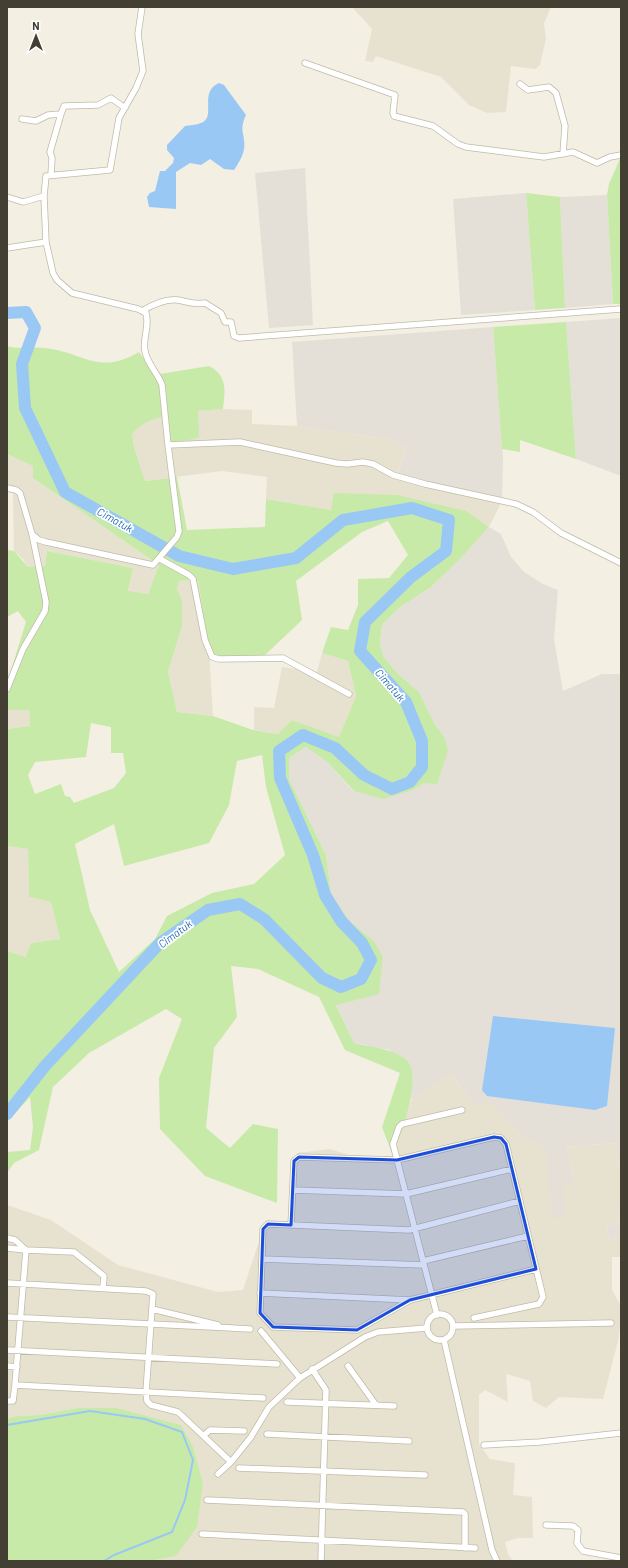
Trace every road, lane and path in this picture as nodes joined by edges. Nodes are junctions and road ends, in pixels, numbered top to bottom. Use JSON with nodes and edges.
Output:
{"nodes":[{"id":1,"x":142,"y":7,"type":"edge"},
{"id":2,"x":305,"y":63,"type":"dead end"},
{"id":3,"x":520,"y":84,"type":"dead end"},
{"id":4,"x":125,"y":108,"type":"junction"},
{"id":5,"x":62,"y":114,"type":"junction"},
{"id":6,"x":22,"y":119,"type":"dead end"},
{"id":7,"x":563,"y":154,"type":"junction"},
{"id":8,"x":621,"y":155,"type":"edge"},
{"id":9,"x":51,"y":175,"type":"junction"},
{"id":10,"x":44,"y":196,"type":"junction"},
{"id":11,"x":7,"y":197,"type":"edge"},
{"id":12,"x":46,"y":242,"type":"junction"},
{"id":13,"x":7,"y":248,"type":"edge"},
{"id":14,"x":621,"y":309,"type":"edge"},
{"id":15,"x":142,"y":311,"type":"junction"},
{"id":16,"x":168,"y":445,"type":"junction"},
{"id":17,"x":7,"y":488,"type":"edge"},
{"id":18,"x":32,"y":534,"type":"junction"},
{"id":19,"x":161,"y":557,"type":"junction"},
{"id":20,"x":621,"y":563,"type":"edge"},
{"id":21,"x":7,"y":689,"type":"edge"},
{"id":22,"x":349,"y":694,"type":"dead end"},
{"id":23,"x":462,"y":1110,"type":"dead end"},
{"id":24,"x":397,"y":1160,"type":"junction"},
{"id":25,"x":512,"y":1169,"type":"junction"},
{"id":26,"x":292,"y":1190,"type":"junction"},
{"id":27,"x":406,"y":1194,"type":"junction"},
{"id":28,"x":520,"y":1201,"type":"junction"},
{"id":29,"x":291,"y":1225,"type":"junction"},
{"id":30,"x":414,"y":1228,"type":"junction"},
{"id":31,"x":528,"y":1236,"type":"junction"},
{"id":32,"x":7,"y":1238,"type":"edge"},
{"id":33,"x":7,"y":1248,"type":"edge"},
{"id":34,"x":26,"y":1250,"type":"junction"},
{"id":35,"x":262,"y":1259,"type":"junction"},
{"id":36,"x":423,"y":1263,"type":"junction"},
{"id":37,"x":536,"y":1269,"type":"junction"},
{"id":38,"x":7,"y":1283,"type":"edge"},
{"id":39,"x":24,"y":1284,"type":"junction"},
{"id":40,"x":103,"y":1288,"type":"junction"},
{"id":41,"x":260,"y":1293,"type":"junction"},
{"id":42,"x":432,"y":1294,"type":"junction"},
{"id":43,"x":410,"y":1300,"type":"junction"},
{"id":44,"x":152,"y":1309,"type":"junction"},
{"id":45,"x":437,"y":1315,"type":"junction"},
{"id":46,"x":7,"y":1317,"type":"edge"},
{"id":47,"x":21,"y":1317,"type":"junction"},
{"id":48,"x":474,"y":1318,"type":"dead end"},
{"id":49,"x":151,"y":1324,"type":"junction"},
{"id":50,"x":611,"y":1324,"type":"dead end"},
{"id":51,"x":453,"y":1326,"type":"junction"},
{"id":52,"x":234,"y":1328,"type":"junction"},
{"id":53,"x":427,"y":1328,"type":"junction"},
{"id":54,"x":250,"y":1329,"type":"dead end"},
{"id":55,"x":261,"y":1330,"type":"dead end"},
{"id":56,"x":444,"y":1340,"type":"junction"},
{"id":57,"x":7,"y":1350,"type":"edge"},
{"id":58,"x":18,"y":1351,"type":"junction"},
{"id":59,"x":149,"y":1358,"type":"junction"},
{"id":60,"x":277,"y":1364,"type":"dead end"},
{"id":61,"x":7,"y":1366,"type":"edge"},
{"id":62,"x":348,"y":1366,"type":"dead end"},
{"id":63,"x":17,"y":1367,"type":"junction"},
{"id":64,"x":312,"y":1369,"type":"junction"},
{"id":65,"x":300,"y":1378,"type":"junction"},
{"id":66,"x":16,"y":1385,"type":"junction"},
{"id":67,"x":146,"y":1392,"type":"junction"},
{"id":68,"x":263,"y":1398,"type":"dead end"},
{"id":69,"x":7,"y":1401,"type":"edge"},
{"id":70,"x":287,"y":1402,"type":"dead end"},
{"id":71,"x":327,"y":1403,"type":"junction"},
{"id":72,"x":376,"y":1405,"type":"junction"},
{"id":73,"x":394,"y":1406,"type":"dead end"},
{"id":74,"x":244,"y":1431,"type":"dead end"},
{"id":75,"x":621,"y":1433,"type":"edge"},
{"id":76,"x":267,"y":1434,"type":"dead end"},
{"id":77,"x":204,"y":1435,"type":"junction"},
{"id":78,"x":326,"y":1437,"type":"junction"},
{"id":79,"x":409,"y":1441,"type":"dead end"},
{"id":80,"x":484,"y":1445,"type":"dead end"},
{"id":81,"x":232,"y":1462,"type":"junction"},
{"id":82,"x":239,"y":1468,"type":"dead end"},
{"id":83,"x":324,"y":1472,"type":"junction"},
{"id":84,"x":218,"y":1474,"type":"dead end"},
{"id":85,"x":424,"y":1475,"type":"dead end"},
{"id":86,"x":207,"y":1500,"type":"dead end"},
{"id":87,"x":323,"y":1506,"type":"junction"},
{"id":88,"x":546,"y":1525,"type":"dead end"},
{"id":89,"x":202,"y":1534,"type":"dead end"},
{"id":90,"x":322,"y":1540,"type":"junction"},
{"id":91,"x":465,"y":1548,"type":"junction"},
{"id":92,"x":475,"y":1548,"type":"dead end"},
{"id":93,"x":621,"y":1558,"type":"edge"},
{"id":94,"x":321,"y":1561,"type":"edge"},
{"id":95,"x":497,"y":1561,"type":"edge"}],
"edges":[{"from":1,"to":4,"type":"street"},
{"from":2,"to":7,"type":"street"},
{"from":3,"to":7,"type":"street"},
{"from":4,"to":5,"type":"street"},
{"from":4,"to":9,"type":"street"},
{"from":5,"to":6,"type":"street"},
{"from":5,"to":9,"type":"street"},
{"from":7,"to":8,"type":"street"},
{"from":9,"to":10,"type":"street"},
{"from":10,"to":11,"type":"street"},
{"from":10,"to":12,"type":"street"},
{"from":12,"to":13,"type":"street"},
{"from":12,"to":15,"type":"street"},
{"from":14,"to":15,"type":"street"},
{"from":15,"to":16,"type":"street"},
{"from":16,"to":19,"type":"street"},
{"from":16,"to":20,"type":"street"},
{"from":17,"to":18,"type":"street"},
{"from":18,"to":19,"type":"street"},
{"from":18,"to":21,"type":"street"},
{"from":19,"to":22,"type":"street"},
{"from":23,"to":24,"type":"street"},
{"from":24,"to":25,"type":"street"},
{"from":24,"to":26,"type":"street"},
{"from":24,"to":27,"type":"street"},
{"from":25,"to":27,"type":"street"},
{"from":25,"to":28,"type":"street"},
{"from":26,"to":27,"type":"street"},
{"from":26,"to":29,"type":"street"},
{"from":27,"to":30,"type":"street"},
{"from":28,"to":30,"type":"street"},
{"from":28,"to":31,"type":"street"},
{"from":29,"to":30,"type":"street"},
{"from":29,"to":35,"type":"street"},
{"from":30,"to":36,"type":"street"},
{"from":31,"to":36,"type":"street"},
{"from":31,"to":37,"type":"street"},
{"from":32,"to":34,"type":"street"},
{"from":33,"to":34,"type":"street"},
{"from":34,"to":39,"type":"street"},
{"from":34,"to":40,"type":"street"},
{"from":35,"to":36,"type":"street"},
{"from":35,"to":41,"type":"street"},
{"from":36,"to":42,"type":"street"},
{"from":37,"to":42,"type":"street"},
{"from":37,"to":48,"type":"street"},
{"from":38,"to":39,"type":"street"},
{"from":39,"to":40,"type":"street"},
{"from":39,"to":47,"type":"street"},
{"from":40,"to":44,"type":"street"},
{"from":41,"to":43,"type":"street"},
{"from":41,"to":43,"type":"street"},
{"from":42,"to":43,"type":"street"},
{"from":42,"to":45,"type":"street"},
{"from":44,"to":49,"type":"street"},
{"from":44,"to":52,"type":"street"},
{"from":45,"to":51,"type":"street"},
{"from":45,"to":53,"type":"street"},
{"from":46,"to":47,"type":"street"},
{"from":47,"to":49,"type":"street"},
{"from":47,"to":58,"type":"street"},
{"from":49,"to":52,"type":"street"},
{"from":49,"to":59,"type":"street"},
{"from":50,"to":51,"type":"street"},
{"from":51,"to":56,"type":"street"},
{"from":52,"to":54,"type":"street"},
{"from":53,"to":56,"type":"street"},
{"from":53,"to":64,"type":"street"},
{"from":55,"to":65,"type":"street"},
{"from":56,"to":95,"type":"street"},
{"from":57,"to":58,"type":"street"},
{"from":58,"to":59,"type":"street"},
{"from":58,"to":63,"type":"street"},
{"from":59,"to":60,"type":"street"},
{"from":59,"to":67,"type":"street"},
{"from":61,"to":63,"type":"street"},
{"from":62,"to":72,"type":"street"},
{"from":63,"to":66,"type":"street"},
{"from":64,"to":65,"type":"street"},
{"from":64,"to":71,"type":"street"},
{"from":65,"to":81,"type":"street"},
{"from":66,"to":67,"type":"street"},
{"from":66,"to":69,"type":"street"},
{"from":67,"to":68,"type":"street"},
{"from":67,"to":77,"type":"street"},
{"from":70,"to":71,"type":"street"},
{"from":71,"to":72,"type":"street"},
{"from":71,"to":78,"type":"street"},
{"from":72,"to":73,"type":"street"},
{"from":74,"to":77,"type":"street"},
{"from":75,"to":80,"type":"street"},
{"from":76,"to":78,"type":"street"},
{"from":77,"to":81,"type":"street"},
{"from":78,"to":79,"type":"street"},
{"from":78,"to":83,"type":"street"},
{"from":81,"to":84,"type":"street"},
{"from":82,"to":83,"type":"street"},
{"from":83,"to":85,"type":"street"},
{"from":83,"to":87,"type":"street"},
{"from":86,"to":87,"type":"street"},
{"from":87,"to":90,"type":"street"},
{"from":87,"to":91,"type":"street"},
{"from":88,"to":93,"type":"street"},
{"from":89,"to":90,"type":"street"},
{"from":90,"to":91,"type":"street"},
{"from":90,"to":94,"type":"street"},
{"from":91,"to":92,"type":"street"}]}
